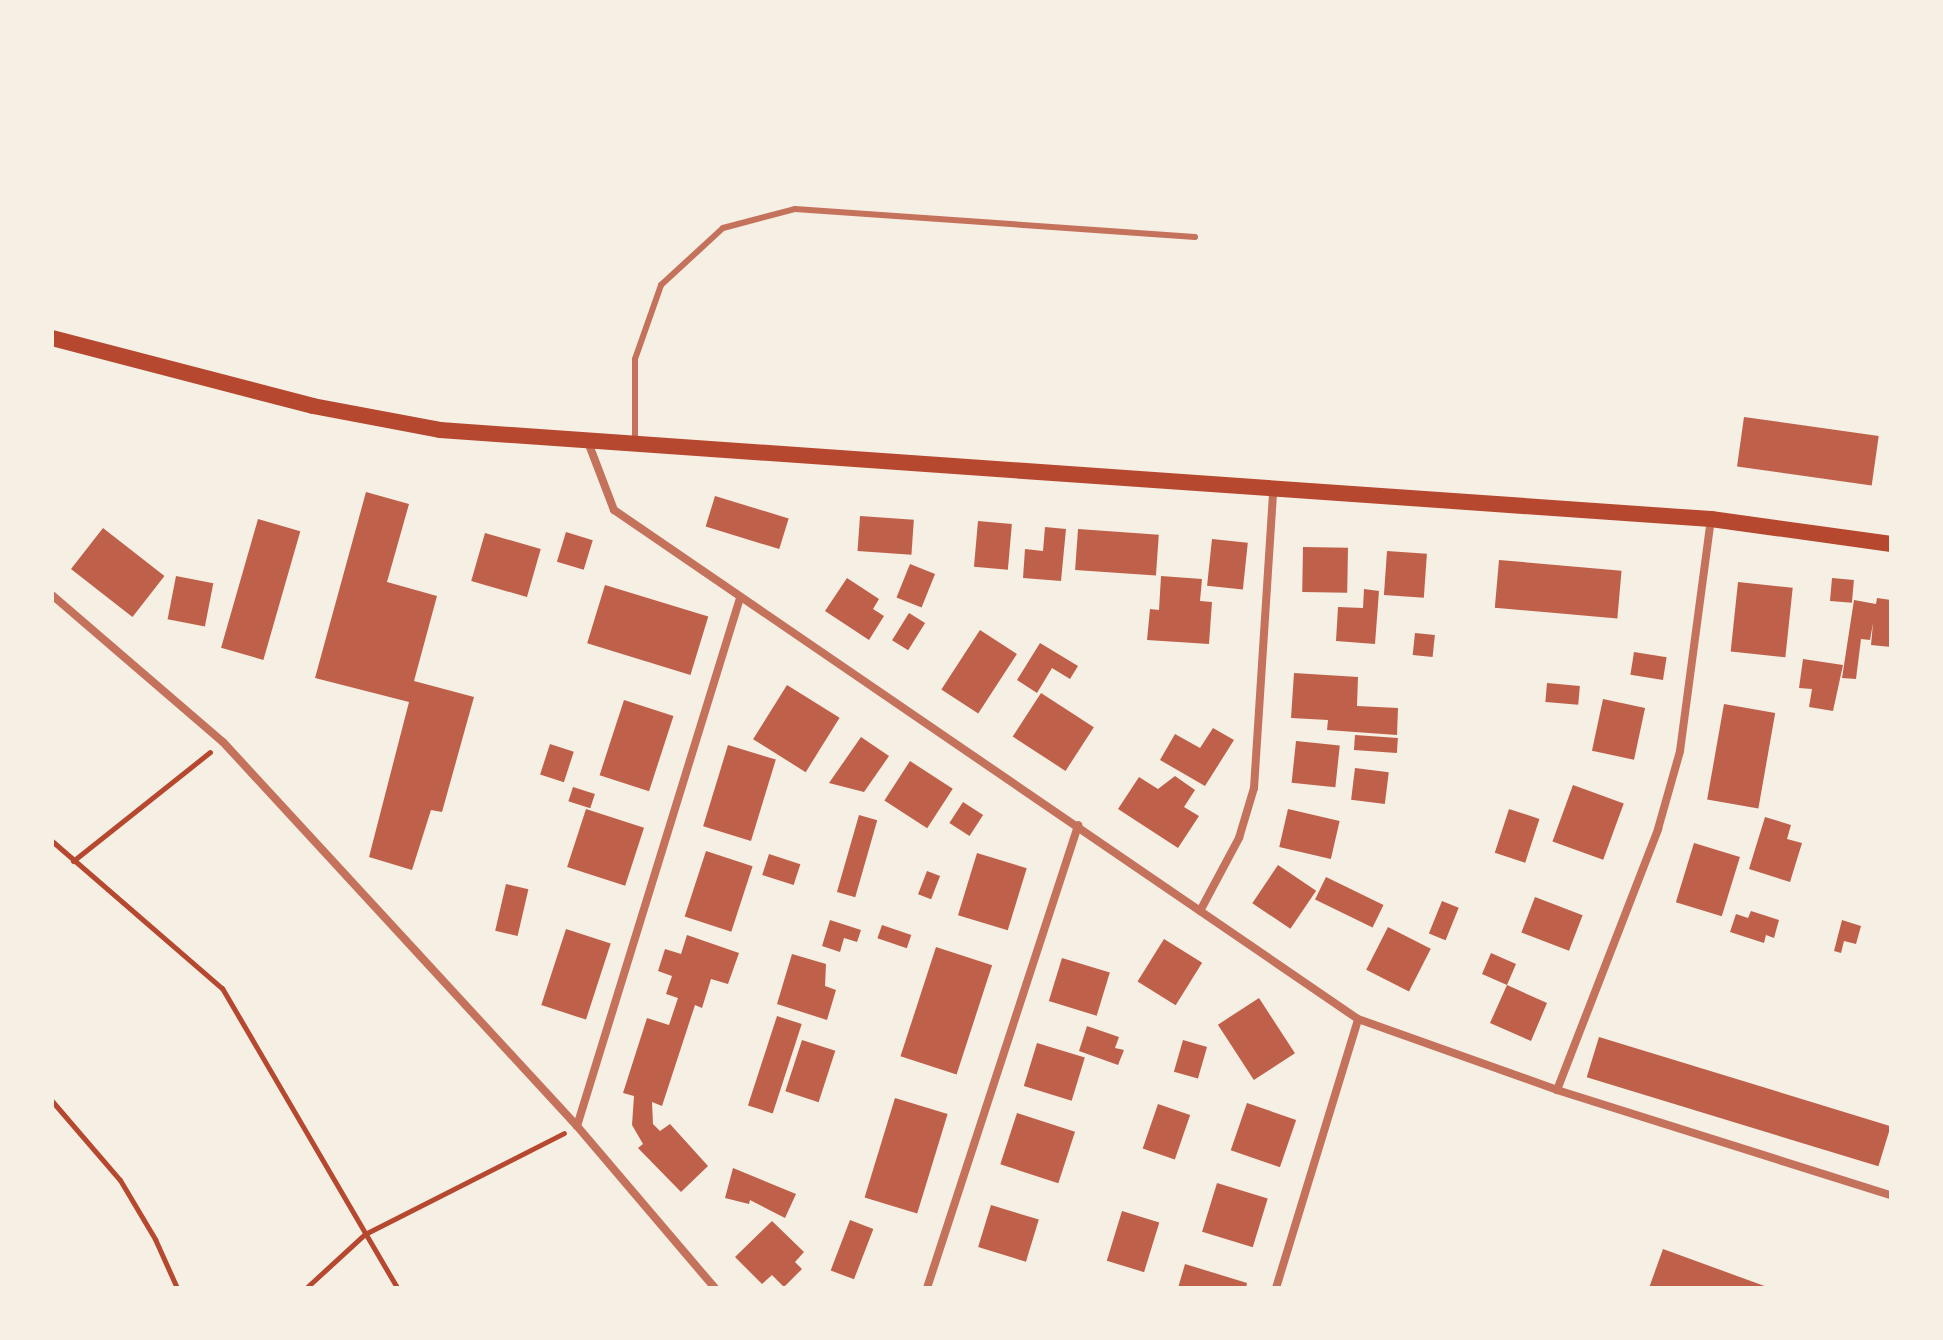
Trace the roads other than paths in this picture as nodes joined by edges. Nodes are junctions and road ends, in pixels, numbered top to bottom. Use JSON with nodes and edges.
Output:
{"nodes":[{"id":1,"x":1195,"y":237,"type":"dead end"},
{"id":2,"x":52,"y":338,"type":"edge"},
{"id":3,"x":588,"y":442,"type":"junction"},
{"id":4,"x":635,"y":444,"type":"junction"},
{"id":5,"x":1273,"y":491,"type":"junction"},
{"id":6,"x":1711,"y":519,"type":"junction"},
{"id":7,"x":1891,"y":544,"type":"edge"},
{"id":8,"x":52,"y":595,"type":"edge"},
{"id":9,"x":740,"y":598,"type":"junction"},
{"id":10,"x":1078,"y":825,"type":"junction"},
{"id":11,"x":1200,"y":911,"type":"junction"},
{"id":12,"x":1358,"y":1019,"type":"junction"},
{"id":13,"x":1557,"y":1090,"type":"junction"},
{"id":14,"x":577,"y":1126,"type":"junction"},
{"id":15,"x":1891,"y":1195,"type":"edge"},
{"id":16,"x":715,"y":1288,"type":"edge"},
{"id":17,"x":927,"y":1288,"type":"edge"},
{"id":18,"x":1276,"y":1288,"type":"edge"}],
"edges":[{"from":1,"to":4,"type":"lane"},
{"from":2,"to":3,"type":"main road"},
{"from":3,"to":4,"type":"main road"},
{"from":3,"to":9,"type":"street"},
{"from":4,"to":5,"type":"main road"},
{"from":5,"to":6,"type":"main road"},
{"from":5,"to":11,"type":"street"},
{"from":6,"to":7,"type":"main road"},
{"from":6,"to":13,"type":"street"},
{"from":8,"to":14,"type":"street"},
{"from":9,"to":10,"type":"street"},
{"from":9,"to":14,"type":"street"},
{"from":10,"to":11,"type":"street"},
{"from":10,"to":17,"type":"street"},
{"from":11,"to":12,"type":"street"},
{"from":12,"to":13,"type":"street"},
{"from":12,"to":18,"type":"street"},
{"from":13,"to":15,"type":"street"},
{"from":14,"to":16,"type":"street"}]}
